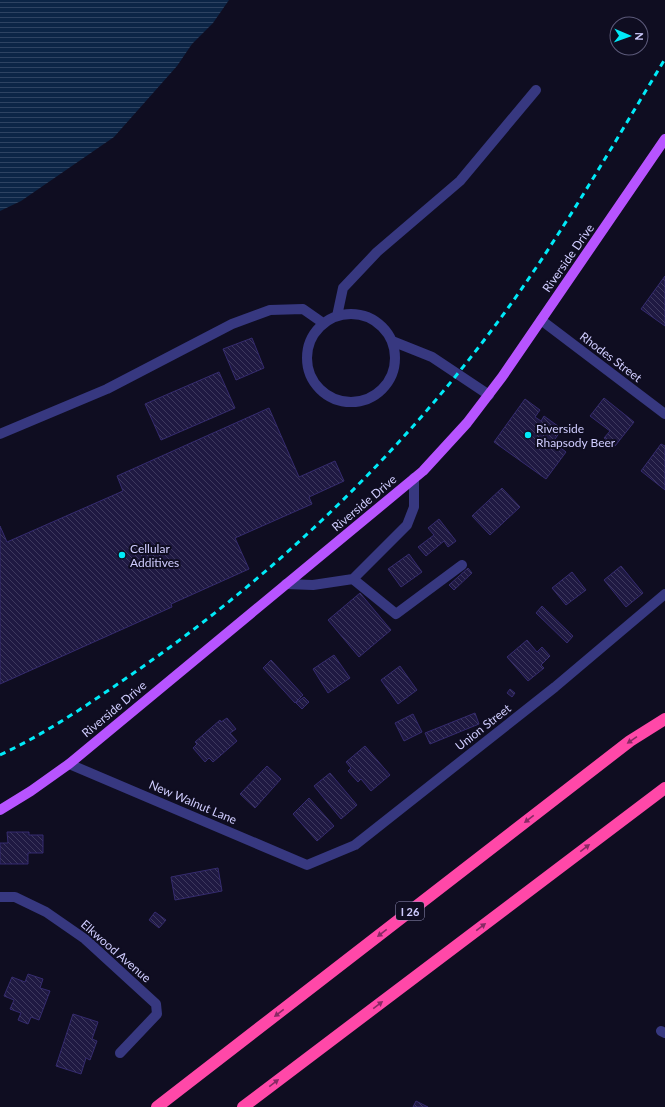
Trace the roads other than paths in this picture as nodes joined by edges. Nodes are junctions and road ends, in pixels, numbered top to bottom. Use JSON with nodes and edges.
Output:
{"nodes":[{"id":1,"x":536,"y":90,"type":"dead end"},
{"id":2,"x":665,"y":139,"type":"edge"},
{"id":3,"x":337,"y":316,"type":"junction"},
{"id":4,"x":541,"y":320,"type":"junction"},
{"id":5,"x":323,"y":324,"type":"junction"},
{"id":6,"x":392,"y":341,"type":"junction"},
{"id":7,"x":489,"y":395,"type":"junction"},
{"id":8,"x":665,"y":414,"type":"edge"},
{"id":9,"x":0,"y":434,"type":"edge"},
{"id":10,"x":414,"y":478,"type":"junction"},
{"id":11,"x":462,"y":566,"type":"dead end"},
{"id":12,"x":353,"y":579,"type":"junction"},
{"id":13,"x":286,"y":584,"type":"junction"},
{"id":14,"x":665,"y":594,"type":"edge"},
{"id":15,"x":665,"y":719,"type":"edge"},
{"id":16,"x":68,"y":764,"type":"junction"},
{"id":17,"x":665,"y":788,"type":"edge"},
{"id":18,"x":0,"y":810,"type":"edge"},
{"id":19,"x":307,"y":865,"type":"joint"},
{"id":20,"x":0,"y":897,"type":"edge"},
{"id":21,"x":120,"y":1053,"type":"dead end"},
{"id":22,"x":157,"y":1107,"type":"edge"},
{"id":23,"x":243,"y":1107,"type":"edge"}],
"edges":[{"from":1,"to":3,"type":"street"},
{"from":2,"to":4,"type":"main road","name":"Riverside Drive"},
{"from":3,"to":5,"type":"street"},
{"from":3,"to":6,"type":"street"},
{"from":4,"to":7,"type":"main road","name":"Riverside Drive"},
{"from":4,"to":8,"type":"street","name":"Rhodes Street"},
{"from":5,"to":6,"type":"street"},
{"from":5,"to":9,"type":"street"},
{"from":6,"to":7,"type":"street"},
{"from":7,"to":10,"type":"main road","name":"Riverside Drive"},
{"from":10,"to":12,"type":"street"},
{"from":10,"to":13,"type":"main road","name":"Riverside Drive"},
{"from":11,"to":12,"type":"street"},
{"from":12,"to":13,"type":"street"},
{"from":13,"to":16,"type":"main road","name":"Riverside Drive"},
{"from":14,"to":19,"type":"street","name":"Union Street"},
{"from":15,"to":22,"type":"highway","number":"I 26","one_way":true},
{"from":16,"to":18,"type":"main road","name":"Riverside Drive"},
{"from":16,"to":19,"type":"street","name":"New Walnut Lane"},
{"from":23,"to":17,"type":"highway","one_way":true},
{"from":20,"to":21,"type":"street","name":"Elkwood Avenue"}]}
